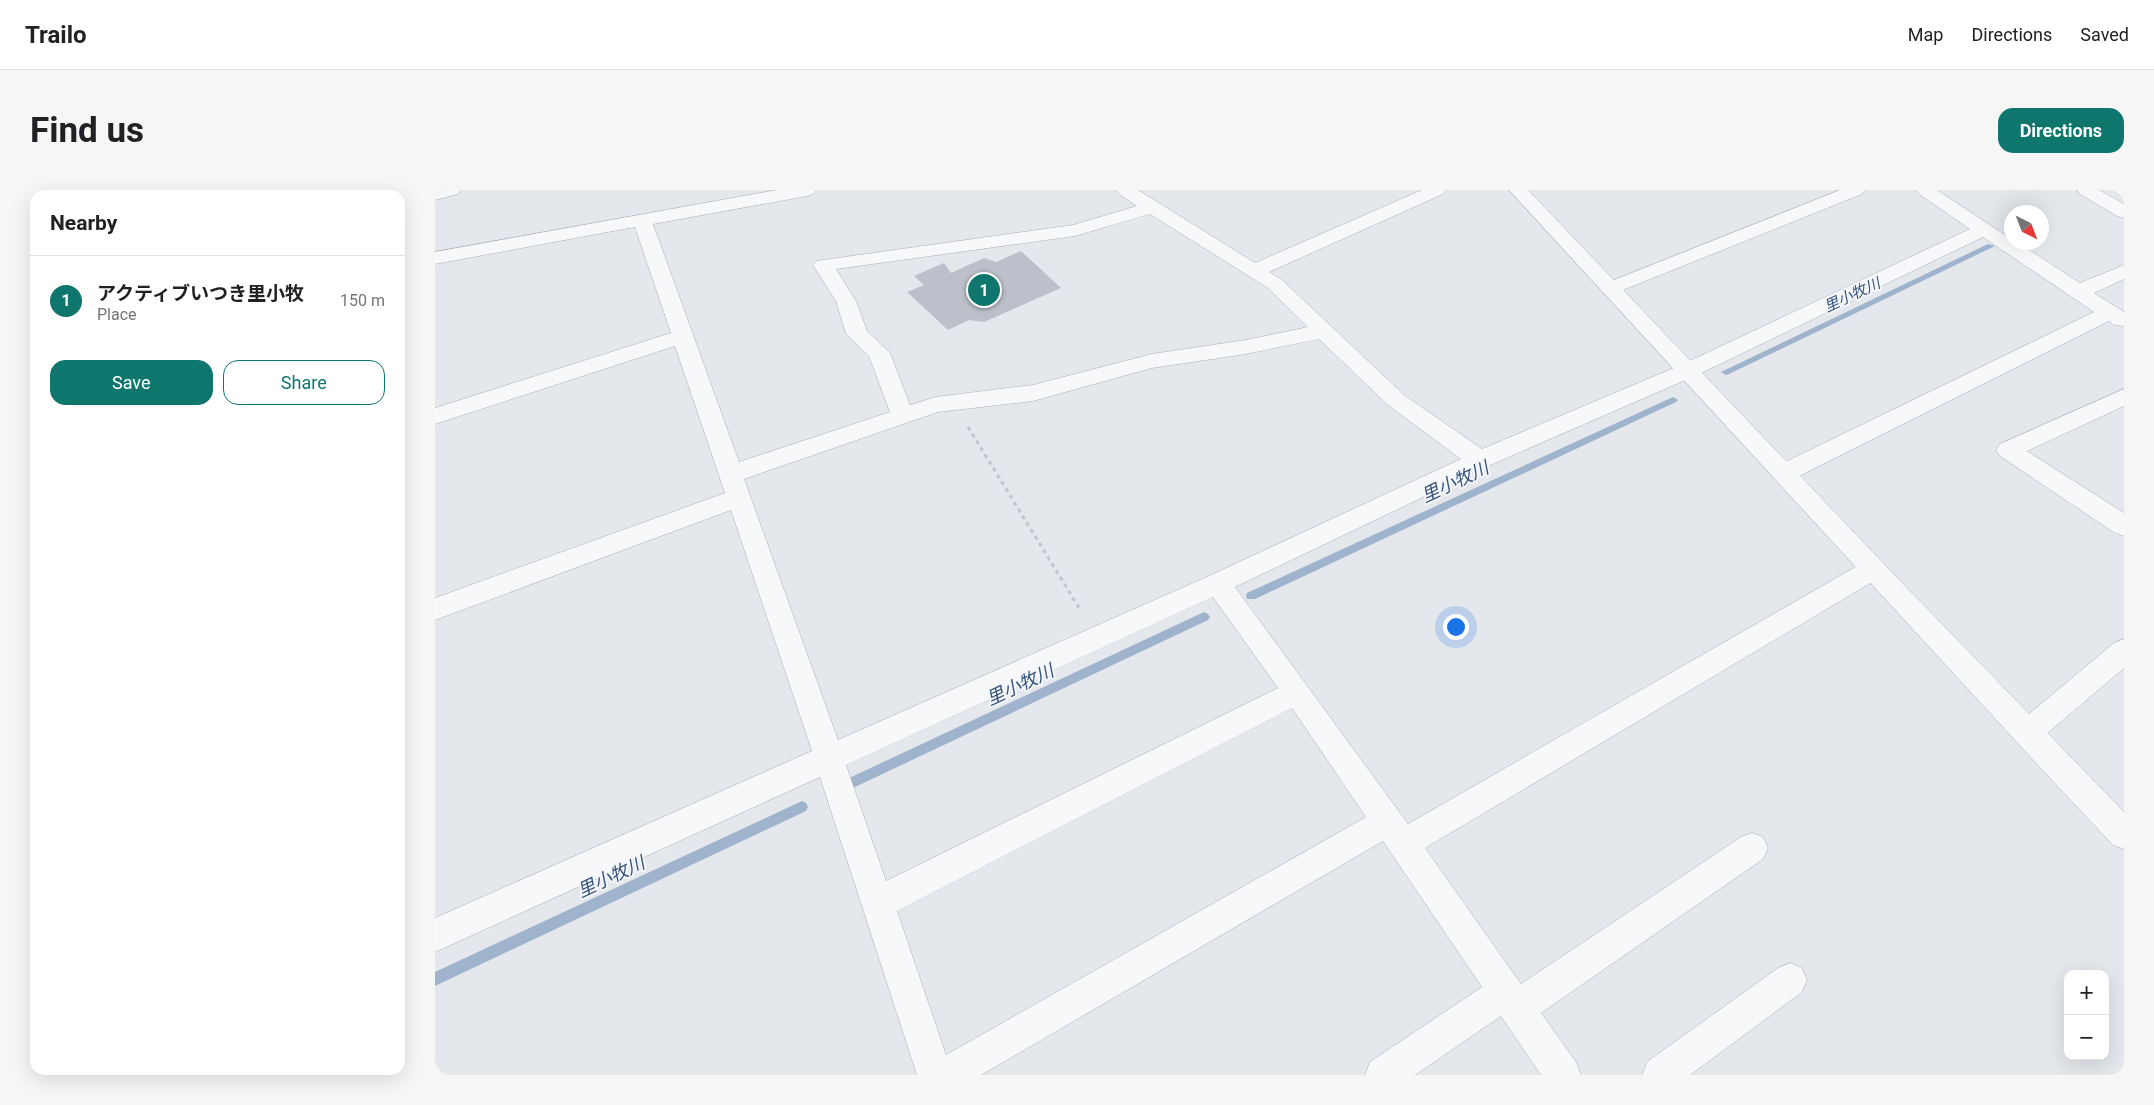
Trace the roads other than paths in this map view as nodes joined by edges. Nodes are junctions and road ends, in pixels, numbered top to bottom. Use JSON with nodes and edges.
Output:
{"nodes":[{"id":1,"x":452,"y":190,"type":"edge"},
{"id":2,"x":807,"y":190,"type":"edge"},
{"id":3,"x":1125,"y":190,"type":"edge"},
{"id":4,"x":1437,"y":190,"type":"edge"},
{"id":5,"x":1518,"y":190,"type":"edge"},
{"id":6,"x":1856,"y":190,"type":"edge"},
{"id":7,"x":1925,"y":190,"type":"edge"},
{"id":8,"x":2086,"y":190,"type":"edge"},
{"id":9,"x":435,"y":194,"type":"edge"},
{"id":10,"x":1153,"y":207,"type":"junction"},
{"id":11,"x":2124,"y":212,"type":"edge"},
{"id":12,"x":642,"y":221,"type":"junction"},
{"id":13,"x":1985,"y":230,"type":"junction"},
{"id":14,"x":435,"y":258,"type":"edge"},
{"id":15,"x":1254,"y":270,"type":"junction"},
{"id":16,"x":2124,"y":271,"type":"edge"},
{"id":17,"x":1611,"y":288,"type":"junction"},
{"id":18,"x":2077,"y":292,"type":"junction"},
{"id":19,"x":2117,"y":318,"type":"edge"},
{"id":20,"x":1323,"y":331,"type":"junction"},
{"id":21,"x":682,"y":337,"type":"junction"},
{"id":22,"x":1689,"y":370,"type":"junction"},
{"id":23,"x":2124,"y":397,"type":"edge"},
{"id":24,"x":435,"y":416,"type":"edge"},
{"id":25,"x":903,"y":416,"type":"junction"},
{"id":26,"x":1480,"y":460,"type":"junction"},
{"id":27,"x":1784,"y":473,"type":"junction"},
{"id":28,"x":735,"y":486,"type":"junction"},
{"id":29,"x":2124,"y":526,"type":"edge"},
{"id":30,"x":1873,"y":569,"type":"junction"},
{"id":31,"x":1218,"y":583,"type":"junction"},
{"id":32,"x":435,"y":602,"type":"edge"},
{"id":33,"x":2124,"y":651,"type":"edge"},
{"id":34,"x":1297,"y":692,"type":"junction"},
{"id":35,"x":2027,"y":733,"type":"junction"},
{"id":36,"x":829,"y":758,"type":"junction"},
{"id":37,"x":1395,"y":833,"type":"junction"},
{"id":38,"x":2124,"y":834,"type":"edge"},
{"id":39,"x":1752,"y":848,"type":"dead end"},
{"id":40,"x":877,"y":903,"type":"junction"},
{"id":41,"x":435,"y":936,"type":"edge"},
{"id":42,"x":1791,"y":980,"type":"dead end"},
{"id":43,"x":1512,"y":1000,"type":"junction"},
{"id":44,"x":935,"y":1075,"type":"edge"},
{"id":45,"x":946,"y":1075,"type":"edge"},
{"id":46,"x":1383,"y":1075,"type":"edge"},
{"id":47,"x":1563,"y":1075,"type":"edge"},
{"id":48,"x":1660,"y":1075,"type":"edge"}],
"edges":[{"from":1,"to":9,"type":"street"},
{"from":2,"to":12,"type":"street"},
{"from":3,"to":10,"type":"street"},
{"from":4,"to":15,"type":"street"},
{"from":5,"to":17,"type":"street"},
{"from":6,"to":17,"type":"street"},
{"from":7,"to":13,"type":"street"},
{"from":8,"to":11,"type":"street"},
{"from":10,"to":15,"type":"street"},
{"from":10,"to":25,"type":"street"},
{"from":12,"to":14,"type":"street"},
{"from":12,"to":21,"type":"street"},
{"from":13,"to":18,"type":"street"},
{"from":13,"to":22,"type":"street"},
{"from":15,"to":20,"type":"street"},
{"from":16,"to":18,"type":"street"},
{"from":17,"to":22,"type":"street"},
{"from":18,"to":19,"type":"street"},
{"from":19,"to":27,"type":"street"},
{"from":20,"to":25,"type":"street"},
{"from":20,"to":26,"type":"street"},
{"from":21,"to":24,"type":"street"},
{"from":21,"to":28,"type":"street"},
{"from":22,"to":26,"type":"street"},
{"from":22,"to":27,"type":"street"},
{"from":23,"to":29,"type":"street"},
{"from":25,"to":28,"type":"street"},
{"from":26,"to":31,"type":"street"},
{"from":27,"to":30,"type":"street"},
{"from":28,"to":32,"type":"street"},
{"from":28,"to":36,"type":"street"},
{"from":30,"to":35,"type":"street"},
{"from":30,"to":37,"type":"street"},
{"from":31,"to":34,"type":"street"},
{"from":31,"to":36,"type":"street"},
{"from":33,"to":35,"type":"street"},
{"from":34,"to":37,"type":"street"},
{"from":34,"to":40,"type":"street"},
{"from":35,"to":38,"type":"street"},
{"from":36,"to":40,"type":"street"},
{"from":36,"to":41,"type":"street"},
{"from":37,"to":43,"type":"street"},
{"from":37,"to":45,"type":"street"},
{"from":39,"to":43,"type":"street"},
{"from":40,"to":44,"type":"street"},
{"from":42,"to":48,"type":"street"},
{"from":43,"to":46,"type":"street"},
{"from":43,"to":47,"type":"street"}]}
